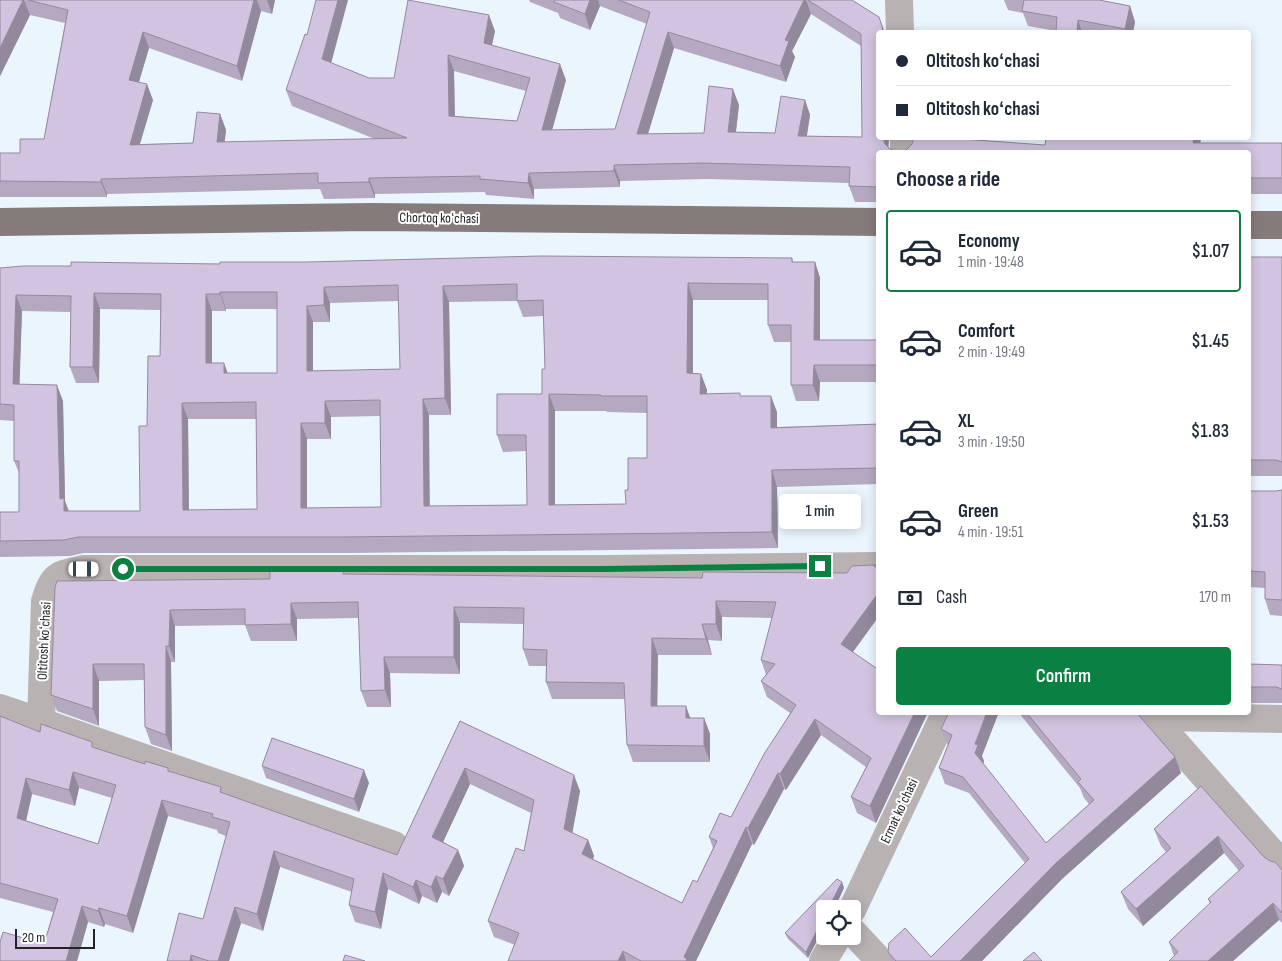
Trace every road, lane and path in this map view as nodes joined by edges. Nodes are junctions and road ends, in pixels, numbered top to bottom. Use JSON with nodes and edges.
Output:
{"nodes":[{"id":1,"x":899,"y":0,"type":"edge"},
{"id":2,"x":900,"y":30,"type":"edge"},
{"id":3,"x":0,"y":222,"type":"edge"},
{"id":4,"x":876,"y":222,"type":"edge"},
{"id":5,"x":1251,"y":225,"type":"edge"},
{"id":6,"x":1282,"y":225,"type":"edge"},
{"id":7,"x":876,"y":566,"type":"edge"},
{"id":8,"x":0,"y":708,"type":"edge"},
{"id":9,"x":945,"y":715,"type":"edge"},
{"id":10,"x":1151,"y":715,"type":"edge"},
{"id":11,"x":1176,"y":715,"type":"edge"},
{"id":12,"x":1282,"y":719,"type":"edge"},
{"id":13,"x":41,"y":722,"type":"junction"},
{"id":14,"x":394,"y":845,"type":"dead end"},
{"id":15,"x":1282,"y":864,"type":"edge"},
{"id":16,"x":857,"y":900,"type":"edge"},
{"id":17,"x":861,"y":941,"type":"edge"},
{"id":18,"x":832,"y":945,"type":"edge"},
{"id":19,"x":822,"y":961,"type":"edge"},
{"id":20,"x":880,"y":961,"type":"edge"}],
"edges":[{"from":1,"to":2,"type":"street"},
{"from":3,"to":4,"type":"main road","name":"Chortoq koʻchasi"},
{"from":5,"to":6,"type":"main road"},
{"from":7,"to":13,"type":"street","name":"Oltitosh koʻchasi"},
{"from":8,"to":13,"type":"street"},
{"from":9,"to":16,"type":"street","name":"Ermat koʻchasi"},
{"from":10,"to":15,"type":"street"},
{"from":11,"to":12,"type":"street"},
{"from":13,"to":14,"type":"street"},
{"from":17,"to":20,"type":"street"},
{"from":18,"to":19,"type":"street"}]}
